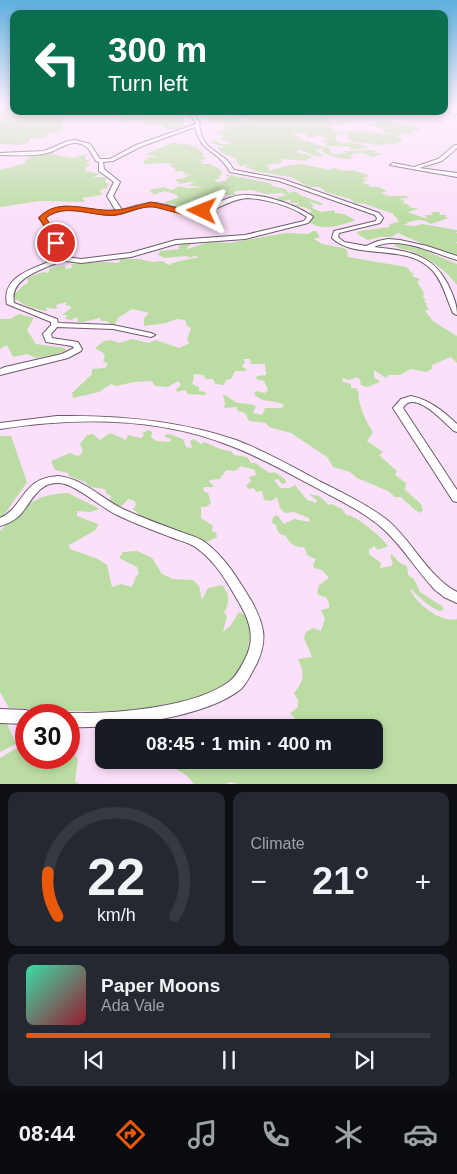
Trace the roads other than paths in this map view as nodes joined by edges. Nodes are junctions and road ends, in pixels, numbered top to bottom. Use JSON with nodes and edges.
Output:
{"nodes":[{"id":1,"x":64,"y":144,"type":"edge"},
{"id":2,"x":83,"y":144,"type":"edge"},
{"id":3,"x":146,"y":144,"type":"edge"},
{"id":4,"x":204,"y":144,"type":"edge"},
{"id":5,"x":457,"y":146,"type":"edge"},
{"id":6,"x":0,"y":154,"type":"edge"},
{"id":7,"x":101,"y":161,"type":"junction"},
{"id":8,"x":393,"y":165,"type":"dead end"},
{"id":9,"x":416,"y":168,"type":"junction"},
{"id":10,"x":230,"y":169,"type":"joint"},
{"id":11,"x":238,"y":173,"type":"joint"},
{"id":12,"x":457,"y":175,"type":"edge"},
{"id":13,"x":120,"y":212,"type":"junction"},
{"id":14,"x":368,"y":247,"type":"junction"},
{"id":15,"x":56,"y":258,"type":"junction"},
{"id":16,"x":457,"y":258,"type":"edge"},
{"id":17,"x":457,"y":313,"type":"edge"},
{"id":18,"x":55,"y":325,"type":"junction"},
{"id":19,"x":151,"y":335,"type":"dead end"},
{"id":20,"x":0,"y":372,"type":"edge"},
{"id":21,"x":0,"y":426,"type":"edge"},
{"id":22,"x":457,"y":429,"type":"edge"},
{"id":23,"x":457,"y":498,"type":"edge"},
{"id":24,"x":0,"y":522,"type":"edge"},
{"id":25,"x":457,"y":598,"type":"edge"},
{"id":26,"x":0,"y":716,"type":"edge"},
{"id":27,"x":15,"y":717,"type":"edge"},
{"id":28,"x":80,"y":720,"type":"edge"}],
"edges":[{"from":1,"to":6,"type":"street"},
{"from":2,"to":7,"type":"street"},
{"from":3,"to":7,"type":"street"},
{"from":4,"to":10,"type":"street"},
{"from":5,"to":9,"type":"street"},
{"from":7,"to":13,"type":"street"},
{"from":8,"to":9,"type":"street"},
{"from":9,"to":12,"type":"street"},
{"from":10,"to":11,"type":"street"},
{"from":11,"to":14,"type":"street"},
{"from":13,"to":15,"type":"street"},
{"from":13,"to":15,"type":"street"},
{"from":14,"to":16,"type":"street"},
{"from":14,"to":17,"type":"street"},
{"from":15,"to":18,"type":"street"},
{"from":18,"to":19,"type":"street"},
{"from":18,"to":20,"type":"street"},
{"from":21,"to":25,"type":"street"},
{"from":22,"to":23,"type":"street"},
{"from":24,"to":28,"type":"street"},
{"from":26,"to":27,"type":"street"}]}
